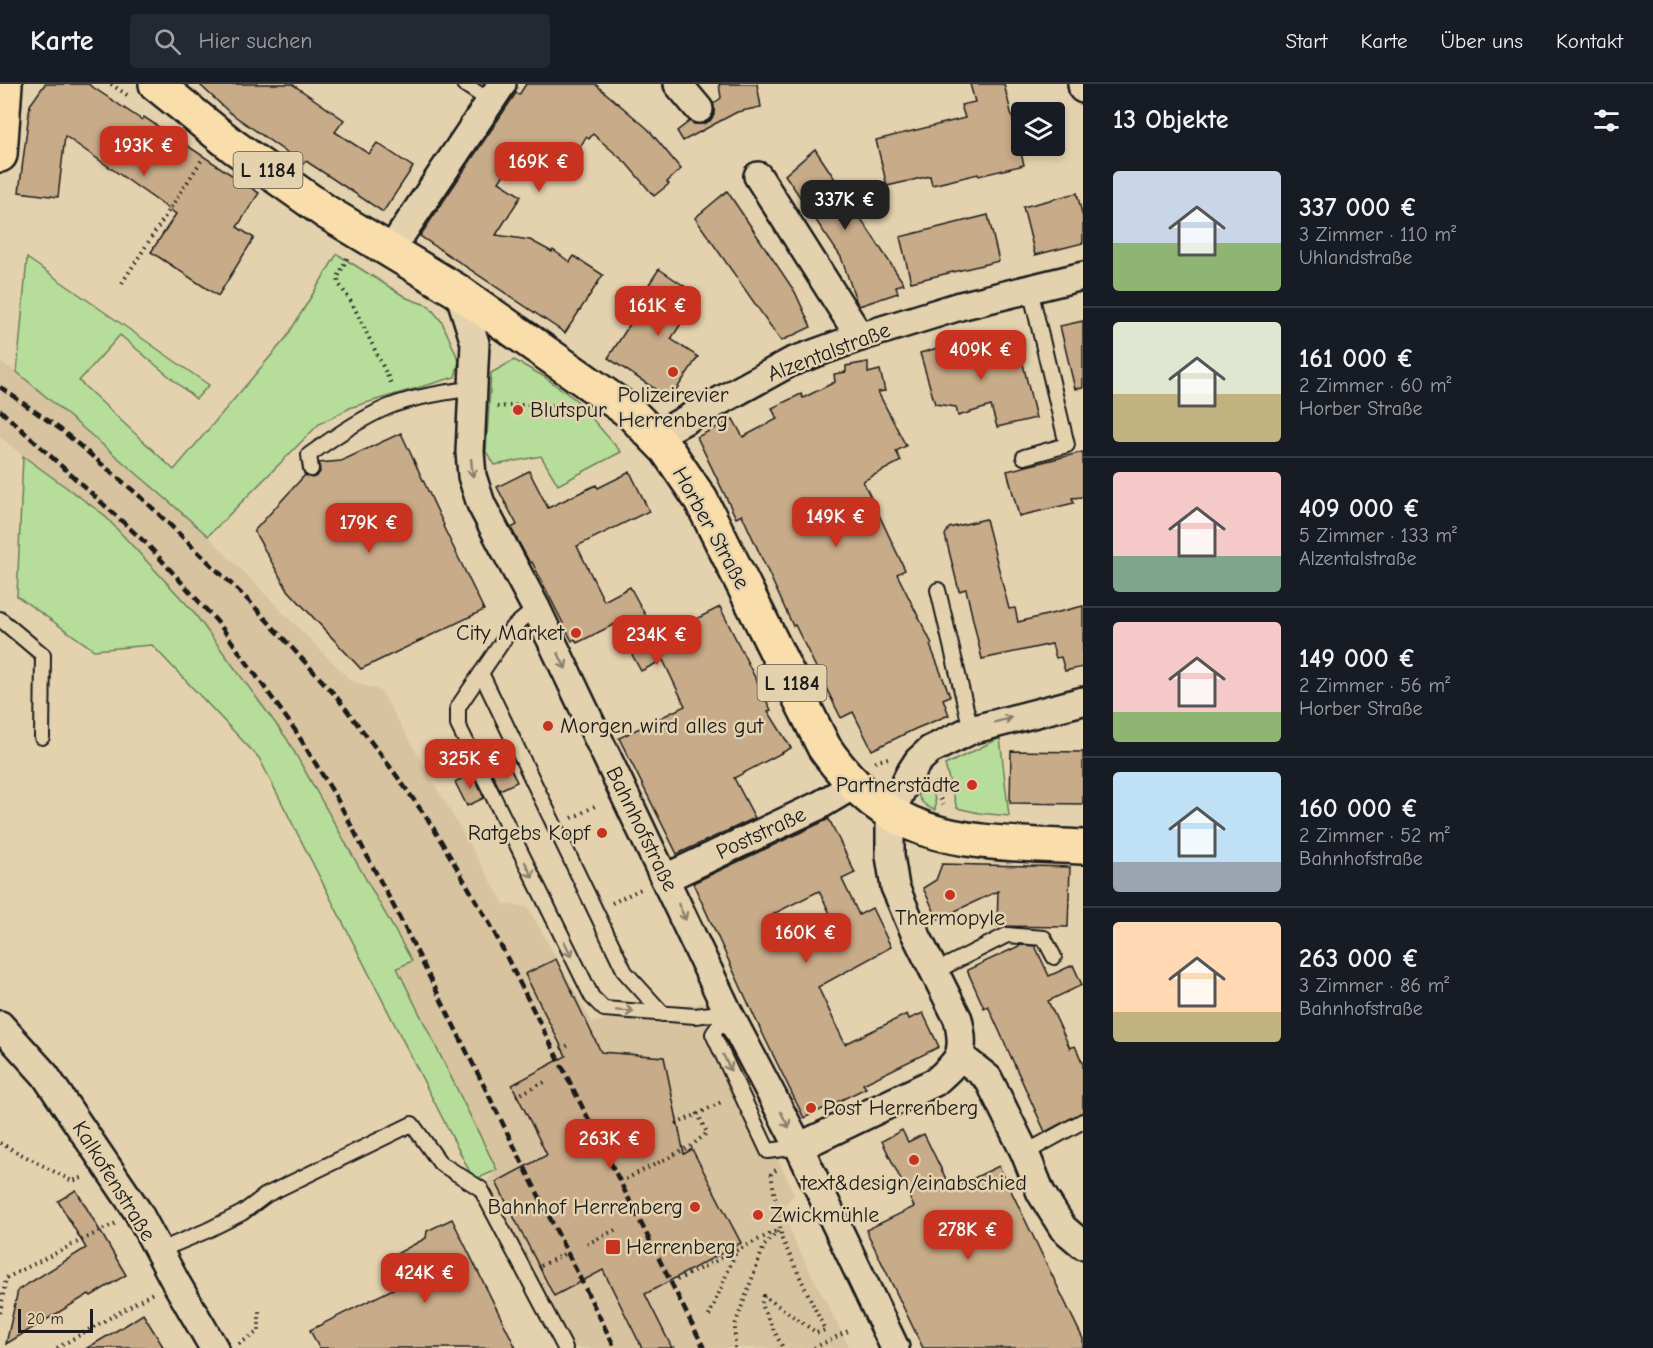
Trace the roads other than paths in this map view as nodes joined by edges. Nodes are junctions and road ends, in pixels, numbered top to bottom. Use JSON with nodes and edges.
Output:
{"nodes":[{"id":1,"x":5,"y":84,"type":"edge"},
{"id":2,"x":156,"y":84,"type":"edge"},
{"id":3,"x":464,"y":84,"type":"edge"},
{"id":4,"x":678,"y":84,"type":"edge"},
{"id":5,"x":1082,"y":84,"type":"edge"},
{"id":6,"x":1083,"y":89,"type":"edge"},
{"id":7,"x":496,"y":93,"type":"edge"},
{"id":8,"x":699,"y":109,"type":"dead end"},
{"id":9,"x":0,"y":155,"type":"edge"},
{"id":10,"x":758,"y":176,"type":"dead end"},
{"id":11,"x":390,"y":251,"type":"junction"},
{"id":12,"x":1083,"y":276,"type":"edge"},
{"id":13,"x":1030,"y":289,"type":"junction"},
{"id":14,"x":459,"y":292,"type":"junction"},
{"id":15,"x":860,"y":337,"type":"junction"},
{"id":16,"x":473,"y":399,"type":"junction"},
{"id":17,"x":656,"y":436,"type":"junction"},
{"id":18,"x":1024,"y":457,"type":"dead end"},
{"id":19,"x":311,"y":469,"type":"dead end"},
{"id":20,"x":938,"y":590,"type":"dead end"},
{"id":21,"x":536,"y":608,"type":"junction"},
{"id":22,"x":0,"y":619,"type":"edge"},
{"id":23,"x":481,"y":674,"type":"junction"},
{"id":24,"x":1083,"y":701,"type":"edge"},
{"id":25,"x":971,"y":730,"type":"junction"},
{"id":26,"x":42,"y":737,"type":"dead end"},
{"id":27,"x":850,"y":780,"type":"junction"},
{"id":28,"x":890,"y":814,"type":"junction"},
{"id":29,"x":1083,"y":847,"type":"edge"},
{"id":30,"x":666,"y":878,"type":"junction"},
{"id":31,"x":1054,"y":957,"type":"dead end"},
{"id":32,"x":934,"y":972,"type":"junction"},
{"id":33,"x":728,"y":1012,"type":"junction"},
{"id":34,"x":663,"y":1014,"type":"junction"},
{"id":35,"x":0,"y":1025,"type":"edge"},
{"id":36,"x":960,"y":1056,"type":"junction"},
{"id":37,"x":1083,"y":1121,"type":"edge"},
{"id":38,"x":799,"y":1147,"type":"junction"},
{"id":39,"x":1025,"y":1153,"type":"junction"},
{"id":40,"x":1083,"y":1245,"type":"edge"},
{"id":41,"x":159,"y":1251,"type":"junction"},
{"id":42,"x":214,"y":1348,"type":"edge"},
{"id":43,"x":565,"y":1348,"type":"edge"},
{"id":44,"x":896,"y":1348,"type":"edge"}],
"edges":[{"from":1,"to":9,"type":"main road"},
{"from":2,"to":11,"type":"main road","name":"Horber Straße","number":"L 1184"},
{"from":3,"to":7,"type":"lane"},
{"from":4,"to":8,"type":"street"},
{"from":5,"to":6,"type":"street"},
{"from":7,"to":11,"type":"street"},
{"from":10,"to":15,"type":"street"},
{"from":11,"to":14,"type":"main road","name":"Horber Straße","number":"L 1184"},
{"from":12,"to":13,"type":"street","name":"Alzentalstraße"},
{"from":13,"to":15,"type":"street","name":"Alzentalstraße"},
{"from":13,"to":18,"type":"lane"},
{"from":14,"to":16,"type":"street","name":"Bahnhofstraße"},
{"from":14,"to":17,"type":"main road","name":"Horber Straße","number":"L 1184"},
{"from":15,"to":17,"type":"street","name":"Alzentalstraße"},
{"from":16,"to":19,"type":"lane"},
{"from":16,"to":21,"type":"street","name":"Bahnhofstraße","one_way":true},
{"from":17,"to":27,"type":"main road","name":"Horber Straße","number":"L 1184"},
{"from":20,"to":25,"type":"lane"},
{"from":21,"to":23,"type":"lane"},
{"from":21,"to":30,"type":"street","name":"Bahnhofstraße","one_way":true},
{"from":22,"to":26,"type":"lane"},
{"from":23,"to":34,"type":"lane"},
{"from":23,"to":34,"type":"lane","one_way":true},
{"from":25,"to":24,"type":"street","one_way":true},
{"from":25,"to":28,"type":"street"},
{"from":27,"to":28,"type":"main road","name":"Horber Straße","number":"L 1184"},
{"from":27,"to":30,"type":"street","name":"Poststraße"},
{"from":28,"to":29,"type":"main road","name":"Horber Straße","number":"L 1184"},
{"from":28,"to":32,"type":"street"},
{"from":30,"to":33,"type":"street","name":"Bahnhofstraße","one_way":true},
{"from":31,"to":32,"type":"lane"},
{"from":32,"to":36,"type":"street"},
{"from":33,"to":34,"type":"lane"},
{"from":33,"to":38,"type":"street","name":"Bahnhofstraße","one_way":true},
{"from":35,"to":41,"type":"street","name":"Kalkofenstraße"},
{"from":36,"to":38,"type":"street"},
{"from":36,"to":39,"type":"street"},
{"from":37,"to":39,"type":"lane"},
{"from":38,"to":44,"type":"street","name":"Bahnhofstraße"},
{"from":39,"to":40,"type":"street"},
{"from":41,"to":42,"type":"street","name":"Kalkofenstraße"},
{"from":41,"to":43,"type":"lane"}]}
